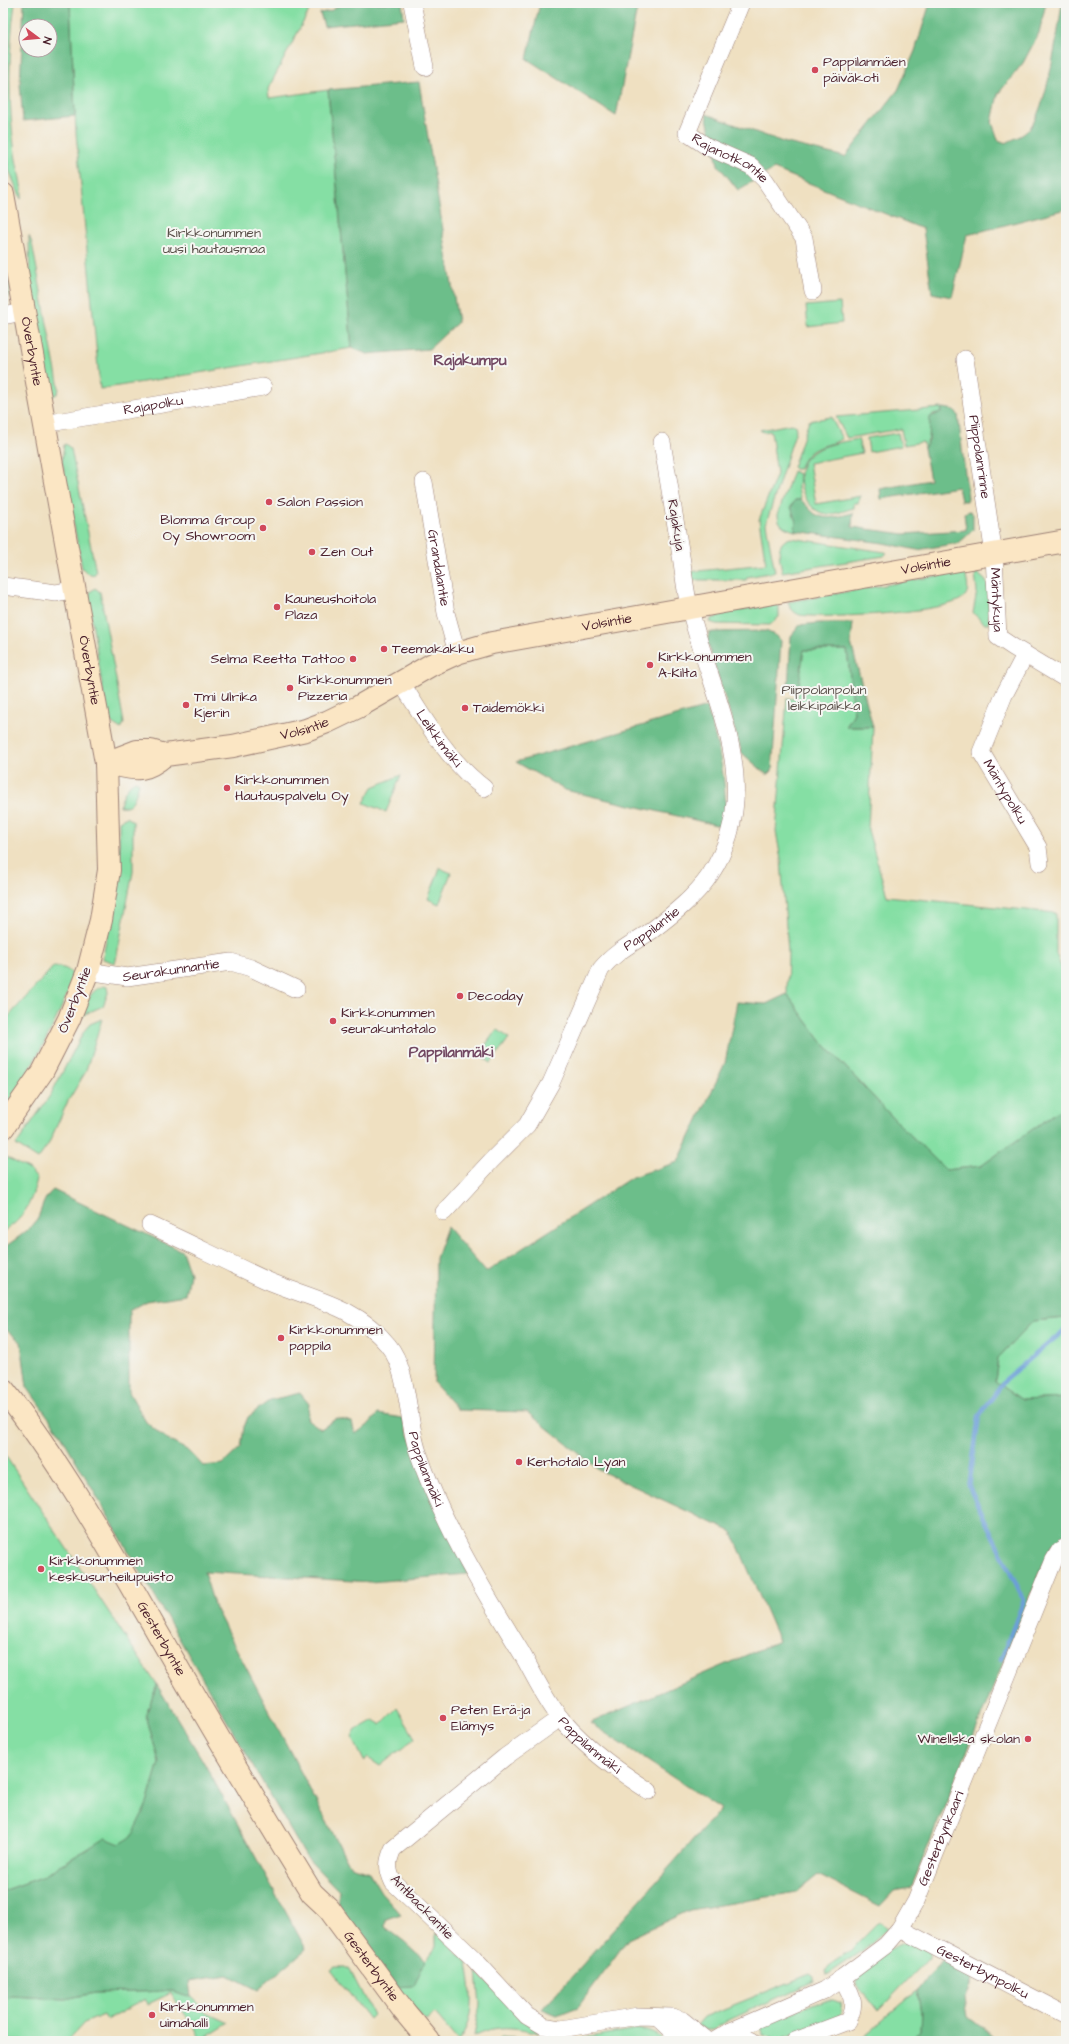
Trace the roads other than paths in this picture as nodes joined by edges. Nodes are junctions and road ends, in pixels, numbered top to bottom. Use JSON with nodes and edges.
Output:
{"nodes":[{"id":1,"x":412,"y":3,"type":"edge"},
{"id":2,"x":741,"y":3,"type":"edge"},
{"id":3,"x":425,"y":67,"type":"dead end"},
{"id":4,"x":3,"y":194,"type":"edge"},
{"id":5,"x":813,"y":291,"type":"dead end"},
{"id":6,"x":13,"y":314,"type":"edge"},
{"id":7,"x":965,"y":359,"type":"dead end"},
{"id":8,"x":263,"y":387,"type":"dead end"},
{"id":9,"x":44,"y":424,"type":"junction"},
{"id":10,"x":662,"y":442,"type":"dead end"},
{"id":11,"x":424,"y":482,"type":"dead end"},
{"id":12,"x":1066,"y":541,"type":"edge"},
{"id":13,"x":994,"y":555,"type":"junction"},
{"id":14,"x":3,"y":586,"type":"edge"},
{"id":15,"x":75,"y":589,"type":"junction"},
{"id":16,"x":689,"y":608,"type":"junction"},
{"id":17,"x":457,"y":653,"type":"junction"},
{"id":18,"x":1025,"y":655,"type":"junction"},
{"id":19,"x":1066,"y":679,"type":"edge"},
{"id":20,"x":401,"y":682,"type":"junction"},
{"id":21,"x":106,"y":763,"type":"junction"},
{"id":22,"x":484,"y":788,"type":"dead end"},
{"id":23,"x":1040,"y":863,"type":"dead end"},
{"id":24,"x":88,"y":971,"type":"junction"},
{"id":25,"x":296,"y":989,"type":"dead end"},
{"id":26,"x":3,"y":1128,"type":"edge"},
{"id":27,"x":444,"y":1212,"type":"dead end"},
{"id":28,"x":150,"y":1225,"type":"dead end"},
{"id":29,"x":3,"y":1390,"type":"edge"},
{"id":30,"x":1066,"y":1547,"type":"edge"},
{"id":31,"x":560,"y":1718,"type":"junction"},
{"id":32,"x":649,"y":1791,"type":"dead end"},
{"id":33,"x":312,"y":1893,"type":"junction"},
{"id":34,"x":900,"y":1929,"type":"junction"},
{"id":35,"x":842,"y":1978,"type":"junction"},
{"id":36,"x":1066,"y":2015,"type":"edge"},
{"id":37,"x":658,"y":2017,"type":"junction"},
{"id":38,"x":731,"y":2031,"type":"junction"},
{"id":39,"x":411,"y":2041,"type":"edge"},
{"id":40,"x":429,"y":2041,"type":"edge"},
{"id":41,"x":683,"y":2041,"type":"edge"},
{"id":42,"x":708,"y":2041,"type":"edge"},
{"id":43,"x":714,"y":2041,"type":"edge"},
{"id":44,"x":752,"y":2041,"type":"edge"},
{"id":45,"x":795,"y":2041,"type":"edge"}],
"edges":[{"from":1,"to":3,"type":"street"},
{"from":2,"to":5,"type":"street","name":"Rajanotkontie"},
{"from":4,"to":6,"type":"street","name":"Överbyntie"},
{"from":6,"to":9,"type":"street","name":"Överbyntie"},
{"from":7,"to":13,"type":"street","name":"Piippolanrinne"},
{"from":8,"to":9,"type":"street","name":"Rajapolku"},
{"from":9,"to":15,"type":"street","name":"Överbyntie"},
{"from":10,"to":16,"type":"street","name":"Rajakuja"},
{"from":11,"to":17,"type":"street","name":"Grandalantie"},
{"from":12,"to":13,"type":"street","name":"Volsintie"},
{"from":13,"to":16,"type":"street","name":"Volsintie"},
{"from":13,"to":18,"type":"street","name":"Mäntykuja"},
{"from":14,"to":15,"type":"street"},
{"from":15,"to":21,"type":"street","name":"Överbyntie"},
{"from":16,"to":17,"type":"street","name":"Volsintie"},
{"from":16,"to":27,"type":"street","name":"Pappilantie"},
{"from":17,"to":20,"type":"street","name":"Volsintie"},
{"from":18,"to":19,"type":"street","name":"Mäntykuja"},
{"from":18,"to":23,"type":"street","name":"Mäntypolku"},
{"from":20,"to":21,"type":"street","name":"Volsintie"},
{"from":20,"to":22,"type":"street","name":"Leikkimäki"},
{"from":21,"to":24,"type":"street","name":"Överbyntie"},
{"from":24,"to":25,"type":"street","name":"Seurakunnantie"},
{"from":24,"to":26,"type":"street","name":"Överbyntie"},
{"from":28,"to":31,"type":"street","name":"Pappilanmäki"},
{"from":29,"to":33,"type":"street","name":"Gesterbyntie"},
{"from":30,"to":34,"type":"street","name":"Gesterbynkaari"},
{"from":31,"to":32,"type":"street","name":"Pappilanmäki"},
{"from":31,"to":37,"type":"street","name":"Antbackantie"},
{"from":33,"to":39,"type":"street","name":"Gesterbyntie"},
{"from":33,"to":40,"type":"street","name":"Gesterbyntie"},
{"from":34,"to":35,"type":"street","name":"Gesterbynkaari"},
{"from":34,"to":36,"type":"street","name":"Gesterbynpolku"},
{"from":35,"to":38,"type":"street","name":"Gesterbynkaari"},
{"from":35,"to":45,"type":"street"},
{"from":37,"to":41,"type":"street"},
{"from":37,"to":42,"type":"street","name":"Antbackantie"},
{"from":38,"to":43,"type":"street","name":"Gesterbynkaari"},
{"from":38,"to":44,"type":"street"}]}
